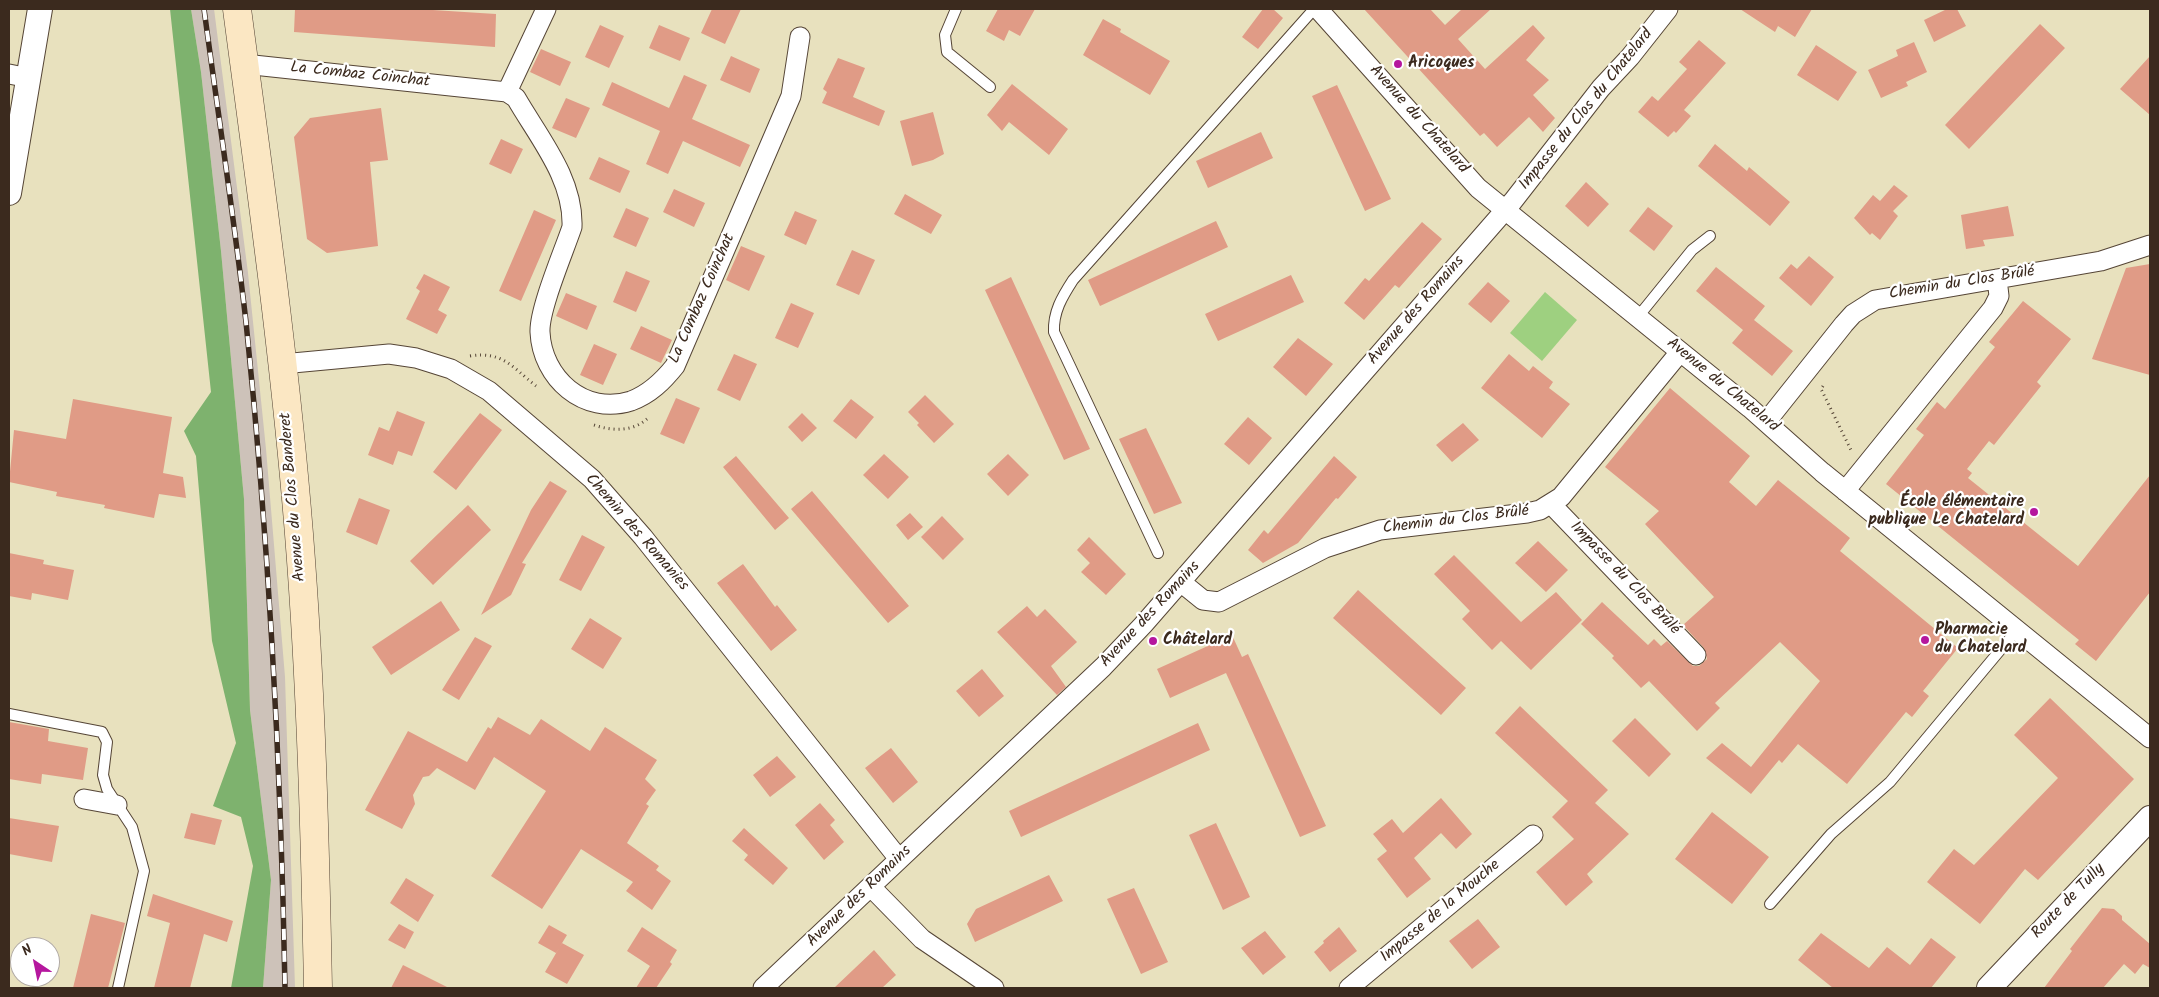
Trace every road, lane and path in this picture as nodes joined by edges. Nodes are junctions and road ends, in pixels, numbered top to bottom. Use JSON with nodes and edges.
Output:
{"nodes":[{"id":1,"x":40,"y":9,"type":"edge"},
{"id":2,"x":237,"y":9,"type":"edge"},
{"id":3,"x":546,"y":9,"type":"edge"},
{"id":4,"x":956,"y":9,"type":"edge"},
{"id":5,"x":1314,"y":9,"type":"edge"},
{"id":6,"x":1318,"y":9,"type":"edge"},
{"id":7,"x":1668,"y":9,"type":"edge"},
{"id":8,"x":800,"y":37,"type":"dead end"},
{"id":9,"x":244,"y":64,"type":"junction"},
{"id":10,"x":19,"y":76,"type":"edge"},
{"id":11,"x":990,"y":87,"type":"dead end"},
{"id":12,"x":507,"y":92,"type":"junction"},
{"id":13,"x":9,"y":193,"type":"edge"},
{"id":14,"x":1504,"y":210,"type":"junction"},
{"id":15,"x":1710,"y":236,"type":"dead end"},
{"id":16,"x":2150,"y":245,"type":"edge"},
{"id":17,"x":1997,"y":279,"type":"junction"},
{"id":18,"x":1637,"y":318,"type":"junction"},
{"id":19,"x":1680,"y":352,"type":"junction"},
{"id":20,"x":282,"y":364,"type":"junction"},
{"id":21,"x":1827,"y":380,"type":"dead end"},
{"id":22,"x":1766,"y":422,"type":"junction"},
{"id":23,"x":1853,"y":455,"type":"dead end"},
{"id":24,"x":1845,"y":491,"type":"junction"},
{"id":25,"x":1551,"y":504,"type":"junction"},
{"id":26,"x":1158,"y":553,"type":"dead end"},
{"id":27,"x":1182,"y":583,"type":"junction"},
{"id":28,"x":2017,"y":630,"type":"junction"},
{"id":29,"x":1696,"y":655,"type":"dead end"},
{"id":30,"x":9,"y":714,"type":"edge"},
{"id":31,"x":2150,"y":738,"type":"edge"},
{"id":32,"x":84,"y":799,"type":"dead end"},
{"id":33,"x":117,"y":805,"type":"junction"},
{"id":34,"x":2150,"y":818,"type":"edge"},
{"id":35,"x":1533,"y":835,"type":"dead end"},
{"id":36,"x":899,"y":860,"type":"junction"},
{"id":37,"x":871,"y":887,"type":"junction"},
{"id":38,"x":1770,"y":904,"type":"dead end"},
{"id":39,"x":118,"y":988,"type":"edge"},
{"id":40,"x":318,"y":988,"type":"edge"},
{"id":41,"x":763,"y":988,"type":"edge"},
{"id":42,"x":994,"y":988,"type":"edge"},
{"id":43,"x":1349,"y":988,"type":"edge"},
{"id":44,"x":1989,"y":988,"type":"edge"}],
"edges":[{"from":1,"to":10,"type":"street"},
{"from":2,"to":9,"type":"main road","name":"Avenue du Clos Banderet"},
{"from":3,"to":12,"type":"street"},
{"from":4,"to":11,"type":"lane"},
{"from":5,"to":26,"type":"lane"},
{"from":6,"to":14,"type":"street","name":"Avenue du Chatelard"},
{"from":7,"to":14,"type":"street","name":"Impasse du Clos du Chatelard"},
{"from":8,"to":12,"type":"street","name":"La Combaz Coinchat"},
{"from":9,"to":12,"type":"street","name":"La Combaz Coinchat"},
{"from":9,"to":20,"type":"main road","name":"Avenue du Clos Banderet"},
{"from":10,"to":13,"type":"street"},
{"from":14,"to":18,"type":"street","name":"Avenue du Chatelard"},
{"from":14,"to":27,"type":"street","name":"Avenue des Romains"},
{"from":15,"to":18,"type":"lane"},
{"from":16,"to":17,"type":"street","name":"Chemin du Clos Brûlé"},
{"from":17,"to":22,"type":"street","name":"Chemin du Clos Brûlé"},
{"from":17,"to":24,"type":"street"},
{"from":18,"to":19,"type":"street","name":"Avenue du Chatelard"},
{"from":19,"to":22,"type":"street","name":"Avenue du Chatelard"},
{"from":19,"to":25,"type":"street","name":"Chemin du Clos Brûlé"},
{"from":20,"to":36,"type":"street","name":"Chemin des Romanies"},
{"from":20,"to":40,"type":"main road","name":"Avenue du Clos Banderet"},
{"from":21,"to":23,"type":"path"},
{"from":22,"to":24,"type":"street","name":"Avenue du Chatelard"},
{"from":24,"to":28,"type":"street","name":"Avenue du Chatelard"},
{"from":25,"to":27,"type":"street","name":"Chemin du Clos Brûlé"},
{"from":25,"to":29,"type":"street","name":"Impasse du Clos Brûlé"},
{"from":27,"to":36,"type":"street","name":"Avenue des Romains"},
{"from":28,"to":31,"type":"street","name":"Avenue du Chatelard"},
{"from":28,"to":38,"type":"lane"},
{"from":30,"to":33,"type":"lane"},
{"from":32,"to":33,"type":"street"},
{"from":33,"to":39,"type":"lane"},
{"from":34,"to":44,"type":"street","name":"Route de Tully"},
{"from":35,"to":43,"type":"street","name":"Impasse de la Mouche"},
{"from":36,"to":37,"type":"street","name":"Avenue des Romains"},
{"from":37,"to":41,"type":"street","name":"Avenue des Romains"},
{"from":37,"to":42,"type":"street"}]}
